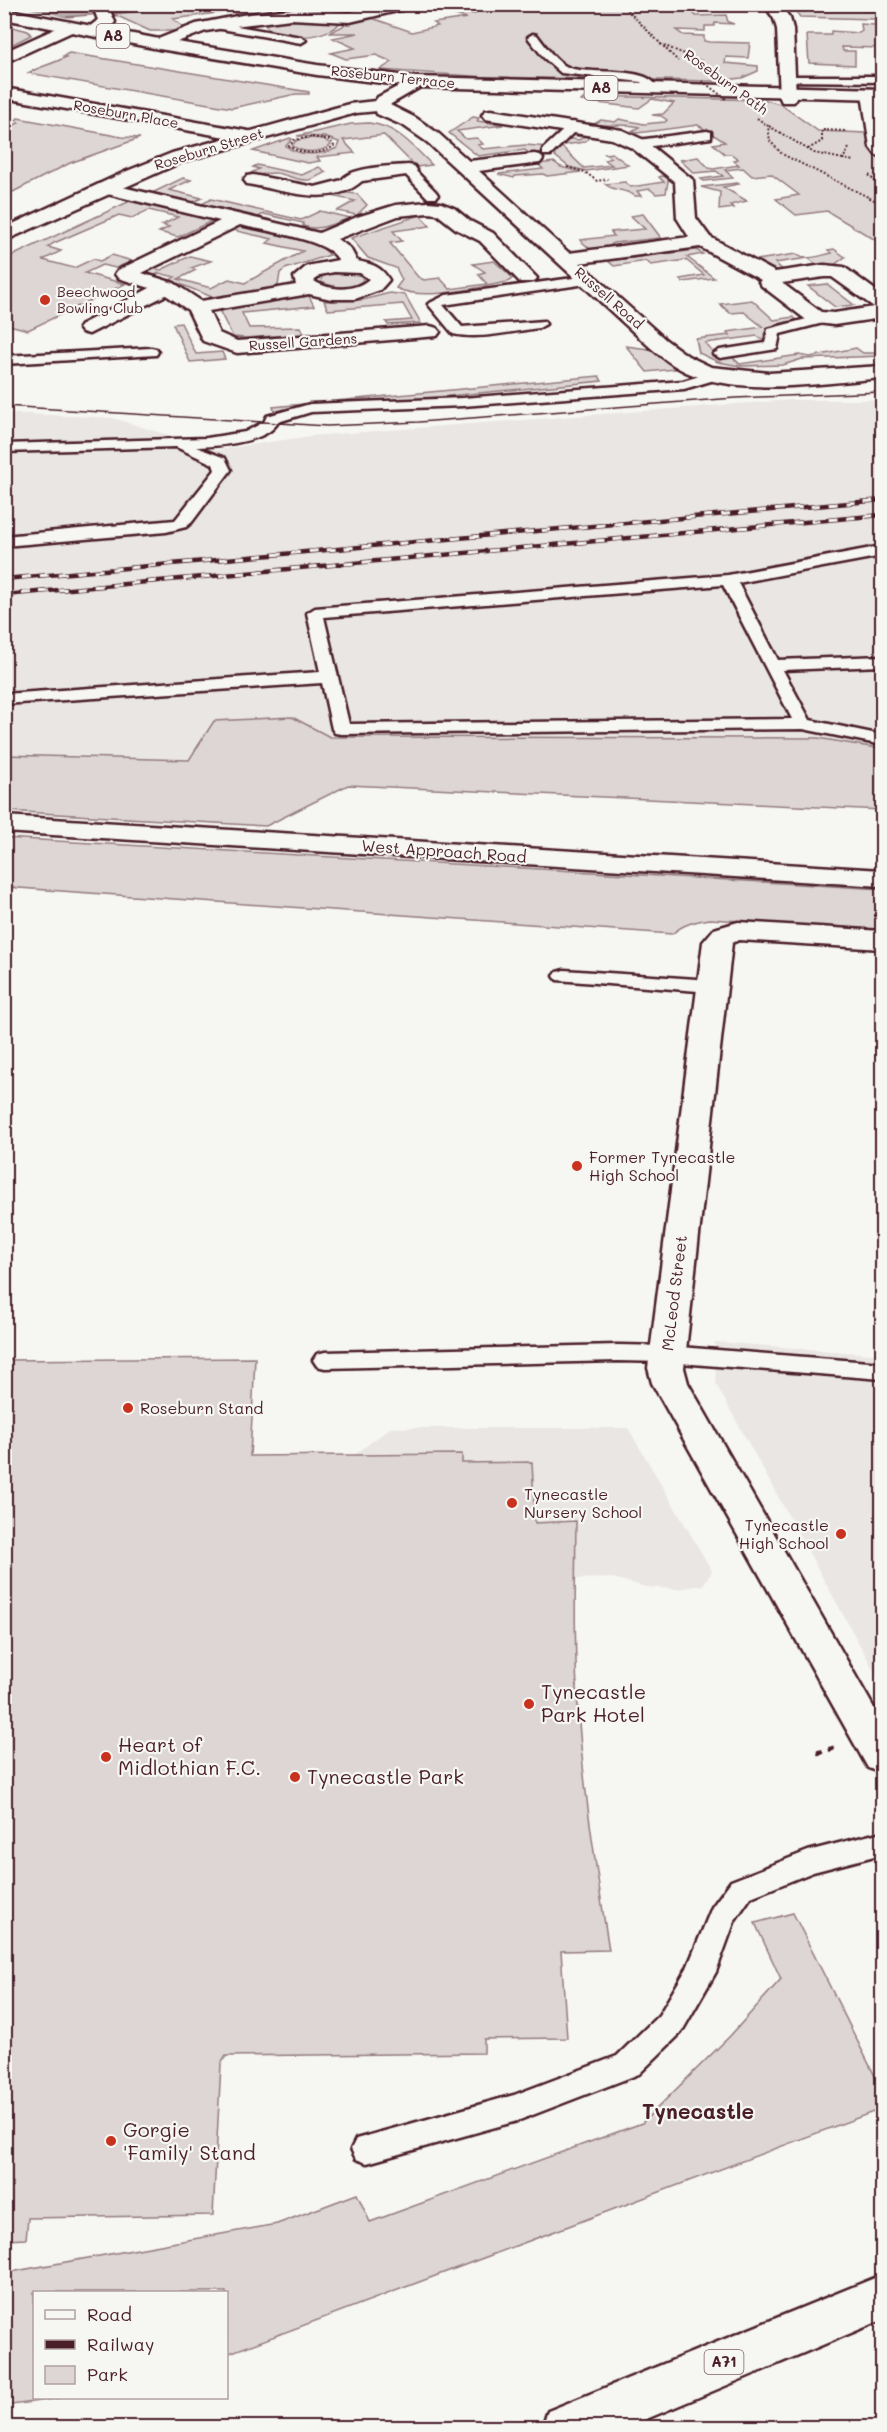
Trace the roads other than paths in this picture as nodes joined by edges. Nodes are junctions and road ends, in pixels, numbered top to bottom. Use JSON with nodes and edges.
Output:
{"nodes":[{"id":1,"x":409,"y":4,"type":"edge"},
{"id":2,"x":771,"y":4,"type":"edge"},
{"id":3,"x":4,"y":14,"type":"edge"},
{"id":4,"x":214,"y":25,"type":"junction"},
{"id":5,"x":59,"y":30,"type":"junction"},
{"id":6,"x":533,"y":37,"type":"dead end"},
{"id":7,"x":301,"y":40,"type":"dead end"},
{"id":8,"x":159,"y":44,"type":"junction"},
{"id":9,"x":4,"y":58,"type":"edge"},
{"id":10,"x":882,"y":79,"type":"edge"},
{"id":11,"x":416,"y":82,"type":"junction"},
{"id":12,"x":652,"y":89,"type":"junction"},
{"id":13,"x":787,"y":89,"type":"junction"},
{"id":14,"x":4,"y":93,"type":"edge"},
{"id":15,"x":876,"y":94,"type":"edge"},
{"id":16,"x":382,"y":106,"type":"junction"},
{"id":17,"x":490,"y":115,"type":"dead end"},
{"id":18,"x":574,"y":126,"type":"junction"},
{"id":19,"x":880,"y":134,"type":"edge"},
{"id":20,"x":707,"y":135,"type":"dead end"},
{"id":21,"x":248,"y":136,"type":"junction"},
{"id":22,"x":638,"y":144,"type":"junction"},
{"id":23,"x":882,"y":151,"type":"edge"},
{"id":24,"x":541,"y":155,"type":"joint"},
{"id":25,"x":465,"y":167,"type":"junction"},
{"id":26,"x":408,"y":170,"type":"joint"},
{"id":27,"x":253,"y":180,"type":"dead end"},
{"id":28,"x":350,"y":183,"type":"junction"},
{"id":29,"x":105,"y":188,"type":"junction"},
{"id":30,"x":432,"y":195,"type":"dead end"},
{"id":31,"x":391,"y":213,"type":"junction"},
{"id":32,"x":238,"y":219,"type":"junction"},
{"id":33,"x":4,"y":236,"type":"edge"},
{"id":34,"x":321,"y":239,"type":"junction"},
{"id":35,"x":703,"y":242,"type":"junction"},
{"id":36,"x":564,"y":259,"type":"junction"},
{"id":37,"x":348,"y":266,"type":"junction"},
{"id":38,"x":527,"y":278,"type":"dead end"},
{"id":39,"x":772,"y":278,"type":"junction"},
{"id":40,"x":588,"y":280,"type":"junction"},
{"id":41,"x":167,"y":287,"type":"junction"},
{"id":42,"x":309,"y":288,"type":"junction"},
{"id":43,"x":882,"y":304,"type":"edge"},
{"id":44,"x":197,"y":307,"type":"junction"},
{"id":45,"x":882,"y":312,"type":"edge"},
{"id":46,"x":822,"y":319,"type":"junction"},
{"id":47,"x":539,"y":324,"type":"dead end"},
{"id":48,"x":89,"y":328,"type":"dead end"},
{"id":49,"x":430,"y":332,"type":"dead end"},
{"id":50,"x":151,"y":352,"type":"dead end"},
{"id":51,"x":720,"y":354,"type":"dead end"},
{"id":52,"x":4,"y":360,"type":"edge"},
{"id":53,"x":882,"y":372,"type":"edge"},
{"id":54,"x":716,"y":375,"type":"junction"},
{"id":55,"x":173,"y":443,"type":"junction"},
{"id":56,"x":4,"y":448,"type":"edge"},
{"id":57,"x":4,"y":541,"type":"edge"},
{"id":58,"x":882,"y":551,"type":"edge"},
{"id":59,"x":728,"y":580,"type":"junction"},
{"id":60,"x":882,"y":661,"type":"edge"},
{"id":61,"x":772,"y":665,"type":"junction"},
{"id":62,"x":329,"y":677,"type":"junction"},
{"id":63,"x":4,"y":699,"type":"edge"},
{"id":64,"x":803,"y":724,"type":"junction"},
{"id":65,"x":882,"y":740,"type":"edge"},
{"id":66,"x":4,"y":824,"type":"edge"},
{"id":67,"x":882,"y":878,"type":"edge"},
{"id":68,"x":882,"y":940,"type":"edge"},
{"id":69,"x":564,"y":976,"type":"dead end"},
{"id":70,"x":711,"y":986,"type":"junction"},
{"id":71,"x":667,"y":1354,"type":"junction"},
{"id":72,"x":326,"y":1360,"type":"dead end"},
{"id":73,"x":882,"y":1371,"type":"edge"},
{"id":74,"x":882,"y":1757,"type":"edge"},
{"id":75,"x":882,"y":1843,"type":"edge"},
{"id":76,"x":367,"y":2149,"type":"dead end"},
{"id":77,"x":882,"y":2297,"type":"edge"},
{"id":78,"x":566,"y":2427,"type":"edge"}],
"edges":[{"from":1,"to":4,"type":"street"},
{"from":2,"to":13,"type":"street"},
{"from":3,"to":5,"type":"street","name":"Roseburn Terrace","number":"A8"},
{"from":4,"to":7,"type":"lane"},
{"from":4,"to":8,"type":"street"},
{"from":5,"to":8,"type":"street","name":"Roseburn Terrace","number":"A8"},
{"from":5,"to":9,"type":"street"},
{"from":6,"to":12,"type":"lane"},
{"from":8,"to":11,"type":"street","name":"Roseburn Terrace","number":"A8"},
{"from":10,"to":13,"type":"lane"},
{"from":11,"to":12,"type":"street","name":"Roseburn Terrace","number":"A8"},
{"from":11,"to":16,"type":"street"},
{"from":12,"to":13,"type":"street","name":"Roseburn Terrace","number":"A8"},
{"from":13,"to":15,"type":"street","number":"A8"},
{"from":14,"to":21,"type":"street","name":"Roseburn Place"},
{"from":15,"to":19,"type":"street"},
{"from":16,"to":21,"type":"street","name":"Roseburn Street"},
{"from":16,"to":25,"type":"street","name":"Russell Road"},
{"from":17,"to":18,"type":"street"},
{"from":18,"to":22,"type":"street"},
{"from":18,"to":24,"type":"lane"},
{"from":19,"to":23,"type":"street"},
{"from":20,"to":22,"type":"lane"},
{"from":21,"to":29,"type":"street","name":"Roseburn Street"},
{"from":22,"to":35,"type":"street"},
{"from":24,"to":25,"type":"street"},
{"from":25,"to":36,"type":"street","name":"Russell Road"},
{"from":26,"to":28,"type":"street"},
{"from":26,"to":30,"type":"lane"},
{"from":27,"to":28,"type":"street"},
{"from":28,"to":31,"type":"street"},
{"from":29,"to":32,"type":"street"},
{"from":29,"to":33,"type":"street","name":"Roseburn Street"},
{"from":31,"to":34,"type":"street"},
{"from":31,"to":38,"type":"street"},
{"from":32,"to":34,"type":"street"},
{"from":32,"to":41,"type":"street"},
{"from":34,"to":37,"type":"street"},
{"from":35,"to":36,"type":"street"},
{"from":35,"to":39,"type":"street"},
{"from":36,"to":40,"type":"street","name":"Russell Road"},
{"from":37,"to":42,"type":"street"},
{"from":37,"to":42,"type":"street"},
{"from":39,"to":43,"type":"street"},
{"from":39,"to":46,"type":"street"},
{"from":40,"to":47,"type":"lane"},
{"from":40,"to":54,"type":"street","name":"Russell Road"},
{"from":41,"to":44,"type":"street"},
{"from":41,"to":48,"type":"street"},
{"from":42,"to":44,"type":"street"},
{"from":44,"to":49,"type":"street","name":"Russell Gardens"},
{"from":45,"to":46,"type":"street"},
{"from":46,"to":51,"type":"lane"},
{"from":50,"to":52,"type":"lane"},
{"from":53,"to":54,"type":"street","name":"Russell Road"},
{"from":54,"to":55,"type":"lane"},
{"from":55,"to":56,"type":"lane"},
{"from":55,"to":57,"type":"lane"},
{"from":58,"to":59,"type":"lane"},
{"from":59,"to":61,"type":"lane"},
{"from":59,"to":62,"type":"lane"},
{"from":60,"to":61,"type":"lane"},
{"from":61,"to":64,"type":"lane"},
{"from":62,"to":63,"type":"lane"},
{"from":62,"to":64,"type":"lane"},
{"from":64,"to":65,"type":"lane"},
{"from":66,"to":67,"type":"street","name":"West Approach Road"},
{"from":68,"to":70,"type":"street","name":"McLeod Street"},
{"from":69,"to":70,"type":"lane"},
{"from":70,"to":71,"type":"street","name":"McLeod Street"},
{"from":71,"to":72,"type":"lane"},
{"from":71,"to":73,"type":"lane"},
{"from":71,"to":74,"type":"street","name":"McLeod Street"},
{"from":75,"to":76,"type":"lane"},
{"from":77,"to":78,"type":"street","number":"A71"}]}
